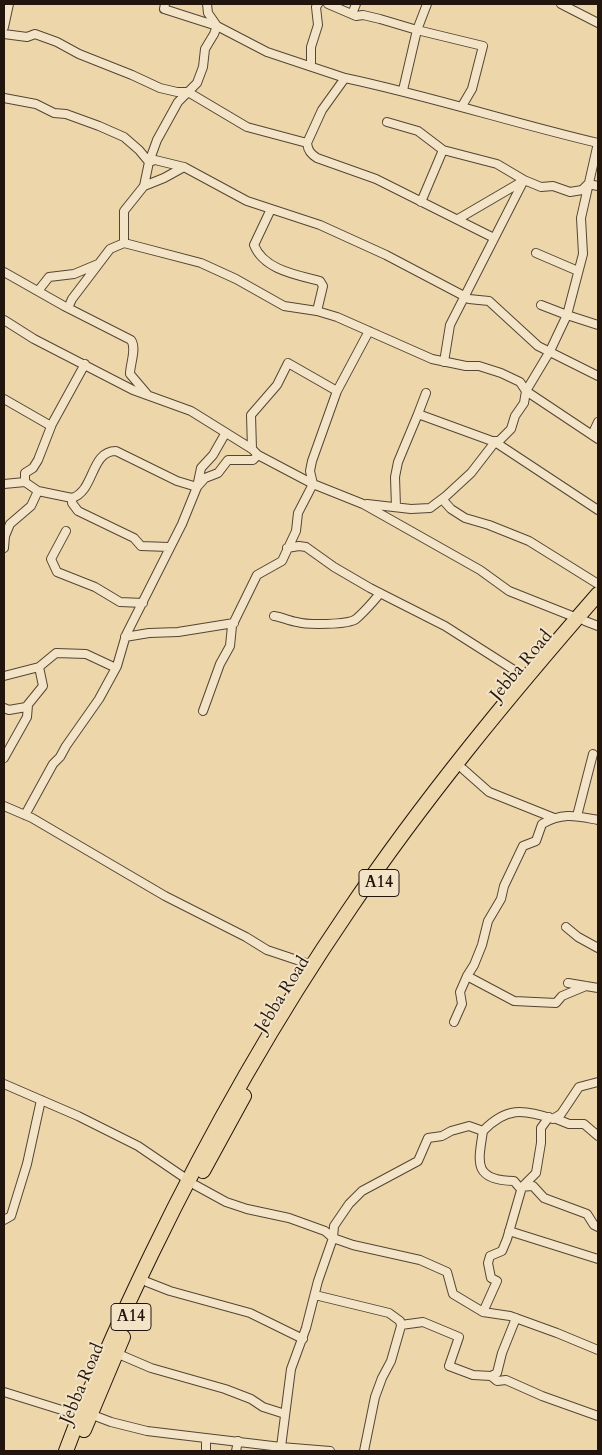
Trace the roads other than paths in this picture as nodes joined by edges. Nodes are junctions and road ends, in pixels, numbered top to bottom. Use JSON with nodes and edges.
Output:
{"nodes":[{"id":1,"x":9,"y":4,"type":"edge"},
{"id":2,"x":165,"y":4,"type":"edge"},
{"id":3,"x":207,"y":4,"type":"edge"},
{"id":4,"x":318,"y":4,"type":"edge"},
{"id":5,"x":328,"y":4,"type":"edge"},
{"id":6,"x":356,"y":4,"type":"edge"},
{"id":7,"x":427,"y":4,"type":"edge"},
{"id":8,"x":561,"y":4,"type":"edge"},
{"id":9,"x":352,"y":14,"type":"junction"},
{"id":10,"x":598,"y":22,"type":"edge"},
{"id":11,"x":217,"y":26,"type":"junction"},
{"id":12,"x":417,"y":30,"type":"junction"},
{"id":13,"x":4,"y":31,"type":"edge"},
{"id":14,"x":311,"y":66,"type":"junction"},
{"id":15,"x":345,"y":78,"type":"junction"},
{"id":16,"x":402,"y":90,"type":"junction"},
{"id":17,"x":188,"y":92,"type":"junction"},
{"id":18,"x":4,"y":98,"type":"edge"},
{"id":19,"x":462,"y":106,"type":"junction"},
{"id":20,"x":388,"y":122,"type":"dead end"},
{"id":21,"x":307,"y":143,"type":"junction"},
{"id":22,"x":598,"y":143,"type":"edge"},
{"id":23,"x":443,"y":150,"type":"junction"},
{"id":24,"x":149,"y":162,"type":"junction"},
{"id":25,"x":184,"y":167,"type":"junction"},
{"id":26,"x":524,"y":180,"type":"junction"},
{"id":27,"x":588,"y":184,"type":"junction"},
{"id":28,"x":144,"y":186,"type":"junction"},
{"id":29,"x":598,"y":186,"type":"edge"},
{"id":30,"x":420,"y":202,"type":"junction"},
{"id":31,"x":271,"y":209,"type":"junction"},
{"id":32,"x":458,"y":219,"type":"junction"},
{"id":33,"x":494,"y":238,"type":"junction"},
{"id":34,"x":124,"y":244,"type":"junction"},
{"id":35,"x":536,"y":253,"type":"dead end"},
{"id":36,"x":100,"y":263,"type":"junction"},
{"id":37,"x":578,"y":271,"type":"junction"},
{"id":38,"x":4,"y":272,"type":"edge"},
{"id":39,"x":38,"y":291,"type":"junction"},
{"id":40,"x":464,"y":296,"type":"junction"},
{"id":41,"x":541,"y":305,"type":"dead end"},
{"id":42,"x":68,"y":308,"type":"junction"},
{"id":43,"x":317,"y":311,"type":"junction"},
{"id":44,"x":566,"y":315,"type":"junction"},
{"id":45,"x":4,"y":320,"type":"edge"},
{"id":46,"x":598,"y":325,"type":"edge"},
{"id":47,"x":369,"y":331,"type":"junction"},
{"id":48,"x":550,"y":351,"type":"junction"},
{"id":49,"x":444,"y":362,"type":"junction"},
{"id":50,"x":85,"y":364,"type":"junction"},
{"id":51,"x":598,"y":376,"type":"edge"},
{"id":52,"x":337,"y":390,"type":"junction"},
{"id":53,"x":526,"y":391,"type":"junction"},
{"id":54,"x":426,"y":392,"type":"dead end"},
{"id":55,"x":148,"y":396,"type":"junction"},
{"id":56,"x":4,"y":399,"type":"edge"},
{"id":57,"x":418,"y":414,"type":"junction"},
{"id":58,"x":598,"y":422,"type":"edge"},
{"id":59,"x":51,"y":426,"type":"junction"},
{"id":60,"x":225,"y":434,"type":"junction"},
{"id":61,"x":595,"y":437,"type":"edge"},
{"id":62,"x":495,"y":442,"type":"junction"},
{"id":63,"x":255,"y":452,"type":"junction"},
{"id":64,"x":25,"y":482,"type":"junction"},
{"id":65,"x":4,"y":484,"type":"edge"},
{"id":66,"x":313,"y":484,"type":"junction"},
{"id":67,"x":197,"y":487,"type":"junction"},
{"id":68,"x":38,"y":491,"type":"junction"},
{"id":69,"x":72,"y":498,"type":"junction"},
{"id":70,"x":442,"y":499,"type":"junction"},
{"id":71,"x":363,"y":504,"type":"junction"},
{"id":72,"x":396,"y":507,"type":"junction"},
{"id":73,"x":598,"y":510,"type":"edge"},
{"id":74,"x":66,"y":531,"type":"dead end"},
{"id":75,"x":169,"y":547,"type":"junction"},
{"id":76,"x":4,"y":548,"type":"edge"},
{"id":77,"x":287,"y":548,"type":"junction"},
{"id":78,"x":598,"y":584,"type":"edge"},
{"id":79,"x":380,"y":592,"type":"junction"},
{"id":80,"x":598,"y":594,"type":"edge"},
{"id":81,"x":143,"y":602,"type":"junction"},
{"id":82,"x":598,"y":606,"type":"edge"},
{"id":83,"x":274,"y":616,"type":"dead end"},
{"id":84,"x":581,"y":620,"type":"junction"},
{"id":85,"x":234,"y":623,"type":"junction"},
{"id":86,"x":598,"y":626,"type":"edge"},
{"id":87,"x":125,"y":638,"type":"junction"},
{"id":88,"x":39,"y":666,"type":"junction"},
{"id":89,"x":116,"y":668,"type":"junction"},
{"id":90,"x":4,"y":676,"type":"edge"},
{"id":91,"x":525,"y":677,"type":"junction"},
{"id":92,"x":28,"y":705,"type":"junction"},
{"id":93,"x":4,"y":708,"type":"edge"},
{"id":94,"x":203,"y":711,"type":"dead end"},
{"id":95,"x":593,"y":754,"type":"dead end"},
{"id":96,"x":4,"y":758,"type":"edge"},
{"id":97,"x":463,"y":770,"type":"junction"},
{"id":98,"x":4,"y":806,"type":"edge"},
{"id":99,"x":25,"y":815,"type":"junction"},
{"id":100,"x":576,"y":816,"type":"junction"},
{"id":101,"x":554,"y":818,"type":"junction"},
{"id":102,"x":598,"y":820,"type":"edge"},
{"id":103,"x":566,"y":927,"type":"dead end"},
{"id":104,"x":598,"y":948,"type":"edge"},
{"id":105,"x":312,"y":965,"type":"junction"},
{"id":106,"x":467,"y":976,"type":"junction"},
{"id":107,"x":568,"y":983,"type":"dead end"},
{"id":108,"x":586,"y":986,"type":"junction"},
{"id":109,"x":598,"y":988,"type":"edge"},
{"id":110,"x":454,"y":1022,"type":"dead end"},
{"id":111,"x":598,"y":1082,"type":"edge"},
{"id":112,"x":4,"y":1084,"type":"edge"},
{"id":113,"x":41,"y":1100,"type":"junction"},
{"id":114,"x":552,"y":1118,"type":"junction"},
{"id":115,"x":483,"y":1131,"type":"junction"},
{"id":116,"x":598,"y":1136,"type":"edge"},
{"id":117,"x":191,"y":1183,"type":"junction"},
{"id":118,"x":522,"y":1187,"type":"junction"},
{"id":119,"x":4,"y":1220,"type":"edge"},
{"id":120,"x":598,"y":1227,"type":"edge"},
{"id":121,"x":509,"y":1232,"type":"junction"},
{"id":122,"x":333,"y":1238,"type":"junction"},
{"id":123,"x":598,"y":1259,"type":"edge"},
{"id":124,"x":147,"y":1282,"type":"junction"},
{"id":125,"x":315,"y":1295,"type":"junction"},
{"id":126,"x":483,"y":1312,"type":"junction"},
{"id":127,"x":516,"y":1318,"type":"junction"},
{"id":128,"x":401,"y":1325,"type":"junction"},
{"id":129,"x":303,"y":1339,"type":"junction"},
{"id":130,"x":598,"y":1350,"type":"edge"},
{"id":131,"x":116,"y":1353,"type":"junction"},
{"id":132,"x":494,"y":1374,"type":"junction"},
{"id":133,"x":4,"y":1392,"type":"edge"},
{"id":134,"x":285,"y":1414,"type":"junction"},
{"id":135,"x":85,"y":1416,"type":"junction"},
{"id":136,"x":598,"y":1416,"type":"edge"},
{"id":137,"x":206,"y":1438,"type":"junction"},
{"id":138,"x":238,"y":1441,"type":"junction"},
{"id":139,"x":281,"y":1447,"type":"junction"},
{"id":140,"x":66,"y":1451,"type":"edge"},
{"id":141,"x":75,"y":1451,"type":"edge"},
{"id":142,"x":206,"y":1451,"type":"edge"},
{"id":143,"x":236,"y":1451,"type":"edge"},
{"id":144,"x":330,"y":1451,"type":"edge"},
{"id":145,"x":364,"y":1451,"type":"edge"}],
"edges":[{"from":1,"to":13,"type":"street"},
{"from":2,"to":11,"type":"street"},
{"from":3,"to":11,"type":"street"},
{"from":4,"to":14,"type":"street"},
{"from":5,"to":9,"type":"street"},
{"from":6,"to":9,"type":"street"},
{"from":7,"to":12,"type":"street"},
{"from":8,"to":10,"type":"street"},
{"from":9,"to":12,"type":"street"},
{"from":11,"to":14,"type":"street"},
{"from":11,"to":17,"type":"street"},
{"from":12,"to":16,"type":"street"},
{"from":12,"to":19,"type":"street"},
{"from":13,"to":17,"type":"street"},
{"from":14,"to":15,"type":"street"},
{"from":15,"to":16,"type":"street"},
{"from":15,"to":21,"type":"street"},
{"from":16,"to":19,"type":"street"},
{"from":17,"to":21,"type":"street"},
{"from":17,"to":24,"type":"street"},
{"from":18,"to":24,"type":"street"},
{"from":19,"to":22,"type":"street"},
{"from":20,"to":23,"type":"street"},
{"from":21,"to":30,"type":"street"},
{"from":22,"to":27,"type":"street"},
{"from":23,"to":26,"type":"street"},
{"from":23,"to":30,"type":"street"},
{"from":24,"to":25,"type":"street"},
{"from":24,"to":28,"type":"street"},
{"from":25,"to":28,"type":"street"},
{"from":25,"to":31,"type":"street"},
{"from":26,"to":27,"type":"street"},
{"from":26,"to":32,"type":"street"},
{"from":26,"to":33,"type":"street"},
{"from":27,"to":29,"type":"street"},
{"from":27,"to":37,"type":"street"},
{"from":28,"to":34,"type":"street"},
{"from":30,"to":32,"type":"street"},
{"from":31,"to":40,"type":"street"},
{"from":31,"to":43,"type":"street"},
{"from":32,"to":33,"type":"street"},
{"from":33,"to":40,"type":"street"},
{"from":34,"to":36,"type":"street"},
{"from":34,"to":43,"type":"street"},
{"from":35,"to":37,"type":"street"},
{"from":36,"to":39,"type":"street"},
{"from":36,"to":42,"type":"street"},
{"from":37,"to":44,"type":"street"},
{"from":38,"to":39,"type":"street"},
{"from":39,"to":42,"type":"street"},
{"from":40,"to":48,"type":"street"},
{"from":40,"to":49,"type":"street"},
{"from":41,"to":44,"type":"street"},
{"from":42,"to":55,"type":"street"},
{"from":43,"to":47,"type":"street"},
{"from":44,"to":46,"type":"street"},
{"from":44,"to":48,"type":"street"},
{"from":45,"to":50,"type":"street"},
{"from":47,"to":49,"type":"street"},
{"from":47,"to":52,"type":"street"},
{"from":48,"to":51,"type":"street"},
{"from":48,"to":53,"type":"street"},
{"from":49,"to":53,"type":"street"},
{"from":50,"to":55,"type":"street"},
{"from":50,"to":59,"type":"street"},
{"from":52,"to":63,"type":"street"},
{"from":52,"to":66,"type":"street"},
{"from":53,"to":61,"type":"street"},
{"from":53,"to":62,"type":"street"},
{"from":54,"to":57,"type":"street"},
{"from":55,"to":60,"type":"street"},
{"from":56,"to":59,"type":"street"},
{"from":57,"to":62,"type":"street"},
{"from":57,"to":72,"type":"street"},
{"from":58,"to":61,"type":"street"},
{"from":59,"to":64,"type":"street"},
{"from":60,"to":63,"type":"street"},
{"from":60,"to":67,"type":"street"},
{"from":62,"to":70,"type":"street"},
{"from":62,"to":73,"type":"street"},
{"from":63,"to":66,"type":"street"},
{"from":63,"to":67,"type":"street"},
{"from":64,"to":65,"type":"street"},
{"from":64,"to":68,"type":"street"},
{"from":66,"to":71,"type":"street"},
{"from":66,"to":77,"type":"street"},
{"from":67,"to":69,"type":"street"},
{"from":67,"to":75,"type":"street"},
{"from":68,"to":69,"type":"street"},
{"from":68,"to":76,"type":"street"},
{"from":69,"to":75,"type":"street"},
{"from":70,"to":72,"type":"street"},
{"from":70,"to":78,"type":"street"},
{"from":71,"to":72,"type":"street"},
{"from":71,"to":84,"type":"street"},
{"from":74,"to":81,"type":"street"},
{"from":75,"to":81,"type":"street"},
{"from":77,"to":79,"type":"street"},
{"from":77,"to":85,"type":"street"},
{"from":79,"to":83,"type":"street"},
{"from":79,"to":91,"type":"street"},
{"from":80,"to":84,"type":"highway"},
{"from":81,"to":87,"type":"street"},
{"from":82,"to":84,"type":"highway","name":"Jebba Road","number":"A14"},
{"from":84,"to":86,"type":"street"},
{"from":84,"to":91,"type":"highway"},
{"from":84,"to":97,"type":"highway","name":"Jebba Road","number":"A14"},
{"from":85,"to":87,"type":"street"},
{"from":85,"to":94,"type":"street"},
{"from":87,"to":89,"type":"street"},
{"from":88,"to":89,"type":"street"},
{"from":88,"to":90,"type":"street"},
{"from":88,"to":92,"type":"street"},
{"from":89,"to":99,"type":"street"},
{"from":91,"to":105,"type":"highway"},
{"from":92,"to":93,"type":"street"},
{"from":92,"to":96,"type":"street"},
{"from":95,"to":100,"type":"street"},
{"from":97,"to":101,"type":"street"},
{"from":97,"to":117,"type":"highway","name":"Jebba Road","number":"A14"},
{"from":98,"to":99,"type":"street"},
{"from":99,"to":105,"type":"street"},
{"from":100,"to":101,"type":"street"},
{"from":100,"to":102,"type":"street"},
{"from":101,"to":106,"type":"street"},
{"from":103,"to":104,"type":"street"},
{"from":105,"to":117,"type":"highway"},
{"from":106,"to":108,"type":"street"},
{"from":106,"to":110,"type":"street"},
{"from":107,"to":108,"type":"street"},
{"from":108,"to":109,"type":"street"},
{"from":111,"to":114,"type":"street"},
{"from":112,"to":113,"type":"street"},
{"from":113,"to":117,"type":"street"},
{"from":113,"to":119,"type":"street"},
{"from":114,"to":115,"type":"street"},
{"from":114,"to":116,"type":"street"},
{"from":114,"to":118,"type":"street"},
{"from":115,"to":118,"type":"street"},
{"from":115,"to":122,"type":"street"},
{"from":117,"to":122,"type":"street"},
{"from":117,"to":124,"type":"highway","name":"Jebba Road","number":"A14"},
{"from":117,"to":135,"type":"highway"},
{"from":118,"to":120,"type":"street"},
{"from":118,"to":121,"type":"street"},
{"from":121,"to":123,"type":"street"},
{"from":121,"to":126,"type":"street"},
{"from":122,"to":125,"type":"street"},
{"from":122,"to":126,"type":"street"},
{"from":124,"to":129,"type":"street"},
{"from":124,"to":131,"type":"highway","name":"Jebba Road","number":"A14"},
{"from":125,"to":128,"type":"street"},
{"from":125,"to":129,"type":"street"},
{"from":126,"to":127,"type":"street"},
{"from":127,"to":130,"type":"street"},
{"from":127,"to":132,"type":"street"},
{"from":128,"to":132,"type":"street"},
{"from":128,"to":145,"type":"street"},
{"from":129,"to":134,"type":"street"},
{"from":131,"to":134,"type":"street"},
{"from":131,"to":135,"type":"highway","name":"Jebba Road","number":"A14"},
{"from":132,"to":136,"type":"street"},
{"from":133,"to":135,"type":"street"},
{"from":134,"to":139,"type":"street"},
{"from":135,"to":137,"type":"street"},
{"from":135,"to":140,"type":"highway"},
{"from":135,"to":141,"type":"highway","name":"Jebba Road","number":"A14"},
{"from":137,"to":138,"type":"street"},
{"from":137,"to":142,"type":"street"},
{"from":138,"to":139,"type":"street"},
{"from":138,"to":143,"type":"street"},
{"from":139,"to":144,"type":"street"}]}
